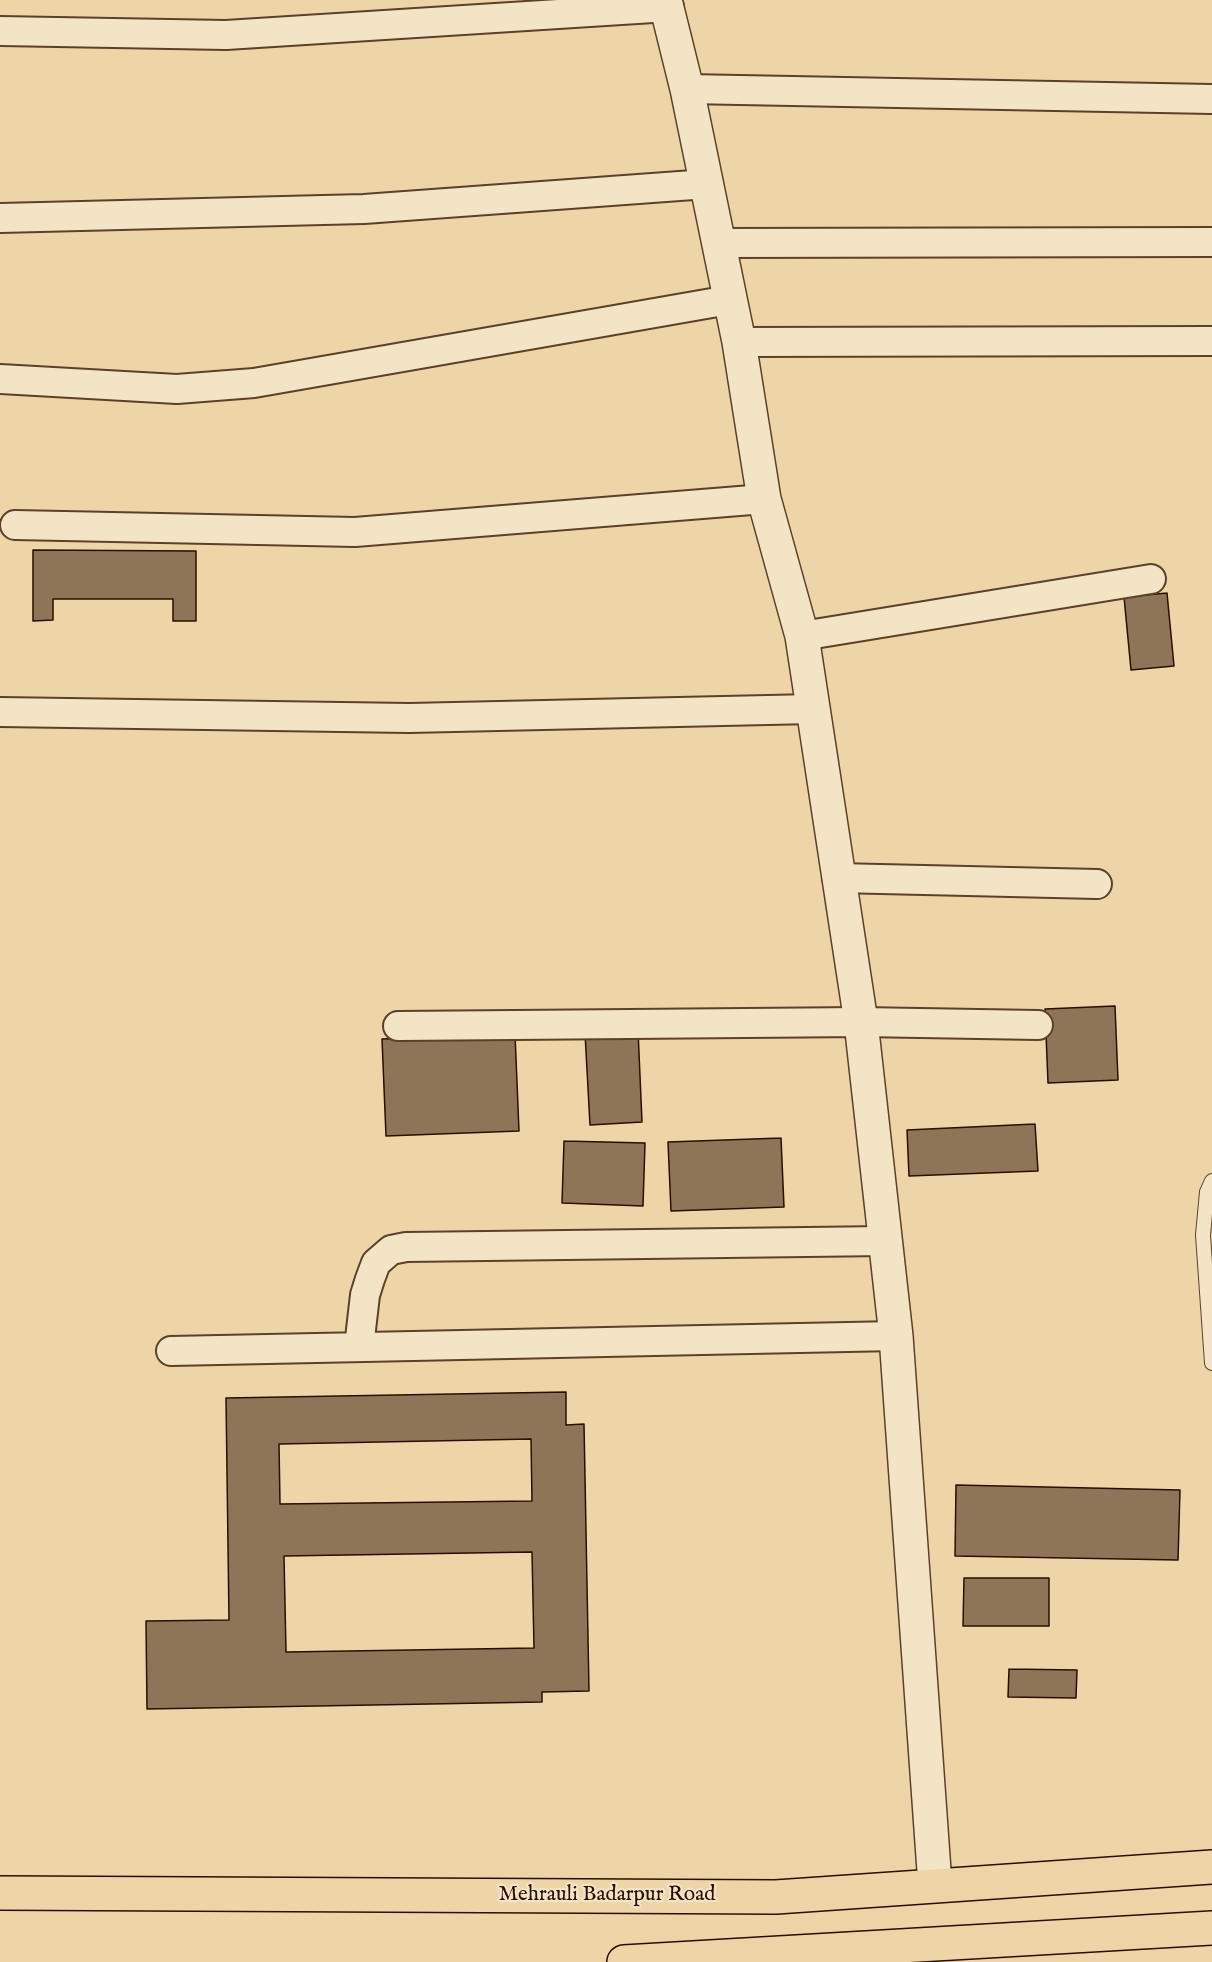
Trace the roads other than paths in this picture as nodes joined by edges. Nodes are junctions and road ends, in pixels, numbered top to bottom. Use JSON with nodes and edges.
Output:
{"nodes":[{"id":1,"x":668,"y":2,"type":"edge"},
{"id":2,"x":450,"y":10,"type":"edge"},
{"id":3,"x":0,"y":31,"type":"edge"},
{"id":4,"x":687,"y":89,"type":"junction"},
{"id":5,"x":1212,"y":99,"type":"edge"},
{"id":6,"x":707,"y":184,"type":"junction"},
{"id":7,"x":0,"y":218,"type":"edge"},
{"id":8,"x":1212,"y":242,"type":"edge"},
{"id":9,"x":718,"y":243,"type":"junction"},
{"id":10,"x":729,"y":300,"type":"junction"},
{"id":11,"x":1212,"y":341,"type":"edge"},
{"id":12,"x":738,"y":342,"type":"junction"},
{"id":13,"x":0,"y":379,"type":"edge"},
{"id":14,"x":764,"y":499,"type":"junction"},
{"id":15,"x":15,"y":525,"type":"dead end"},
{"id":16,"x":1151,"y":579,"type":"dead end"},
{"id":17,"x":802,"y":636,"type":"junction"},
{"id":18,"x":813,"y":709,"type":"junction"},
{"id":19,"x":0,"y":712,"type":"edge"},
{"id":20,"x":837,"y":878,"type":"junction"},
{"id":21,"x":1097,"y":884,"type":"dead end"},
{"id":22,"x":861,"y":1022,"type":"junction"},
{"id":23,"x":1038,"y":1025,"type":"dead end"},
{"id":24,"x":398,"y":1026,"type":"dead end"},
{"id":25,"x":1212,"y":1181,"type":"edge"},
{"id":26,"x":886,"y":1241,"type":"junction"},
{"id":27,"x":896,"y":1336,"type":"junction"},
{"id":28,"x":359,"y":1347,"type":"junction"},
{"id":29,"x":171,"y":1351,"type":"dead end"},
{"id":30,"x":1212,"y":1364,"type":"edge"},
{"id":31,"x":1212,"y":1867,"type":"edge"},
{"id":32,"x":936,"y":1885,"type":"junction"},
{"id":33,"x":0,"y":1893,"type":"edge"},
{"id":34,"x":1212,"y":1928,"type":"edge"},
{"id":35,"x":624,"y":1962,"type":"edge"}],
"edges":[{"from":1,"to":2,"type":"street"},
{"from":1,"to":4,"type":"street"},
{"from":2,"to":3,"type":"street"},
{"from":4,"to":5,"type":"street"},
{"from":4,"to":6,"type":"street"},
{"from":6,"to":7,"type":"street"},
{"from":6,"to":9,"type":"street"},
{"from":8,"to":9,"type":"street"},
{"from":9,"to":10,"type":"street"},
{"from":10,"to":12,"type":"street"},
{"from":10,"to":13,"type":"street"},
{"from":11,"to":12,"type":"street"},
{"from":12,"to":14,"type":"street"},
{"from":14,"to":15,"type":"street"},
{"from":14,"to":17,"type":"street"},
{"from":16,"to":17,"type":"street"},
{"from":17,"to":18,"type":"street"},
{"from":18,"to":19,"type":"street"},
{"from":18,"to":20,"type":"street"},
{"from":20,"to":21,"type":"street"},
{"from":20,"to":22,"type":"street"},
{"from":22,"to":23,"type":"street"},
{"from":22,"to":24,"type":"street"},
{"from":22,"to":26,"type":"street"},
{"from":25,"to":30,"type":"lane"},
{"from":26,"to":27,"type":"street"},
{"from":26,"to":28,"type":"street"},
{"from":27,"to":28,"type":"street"},
{"from":27,"to":32,"type":"street"},
{"from":28,"to":29,"type":"street"},
{"from":31,"to":32,"type":"main road","name":"Mehrauli Badarpur Road"},
{"from":32,"to":33,"type":"main road","name":"Mehrauli Badarpur Road"},
{"from":34,"to":35,"type":"main road"}]}
